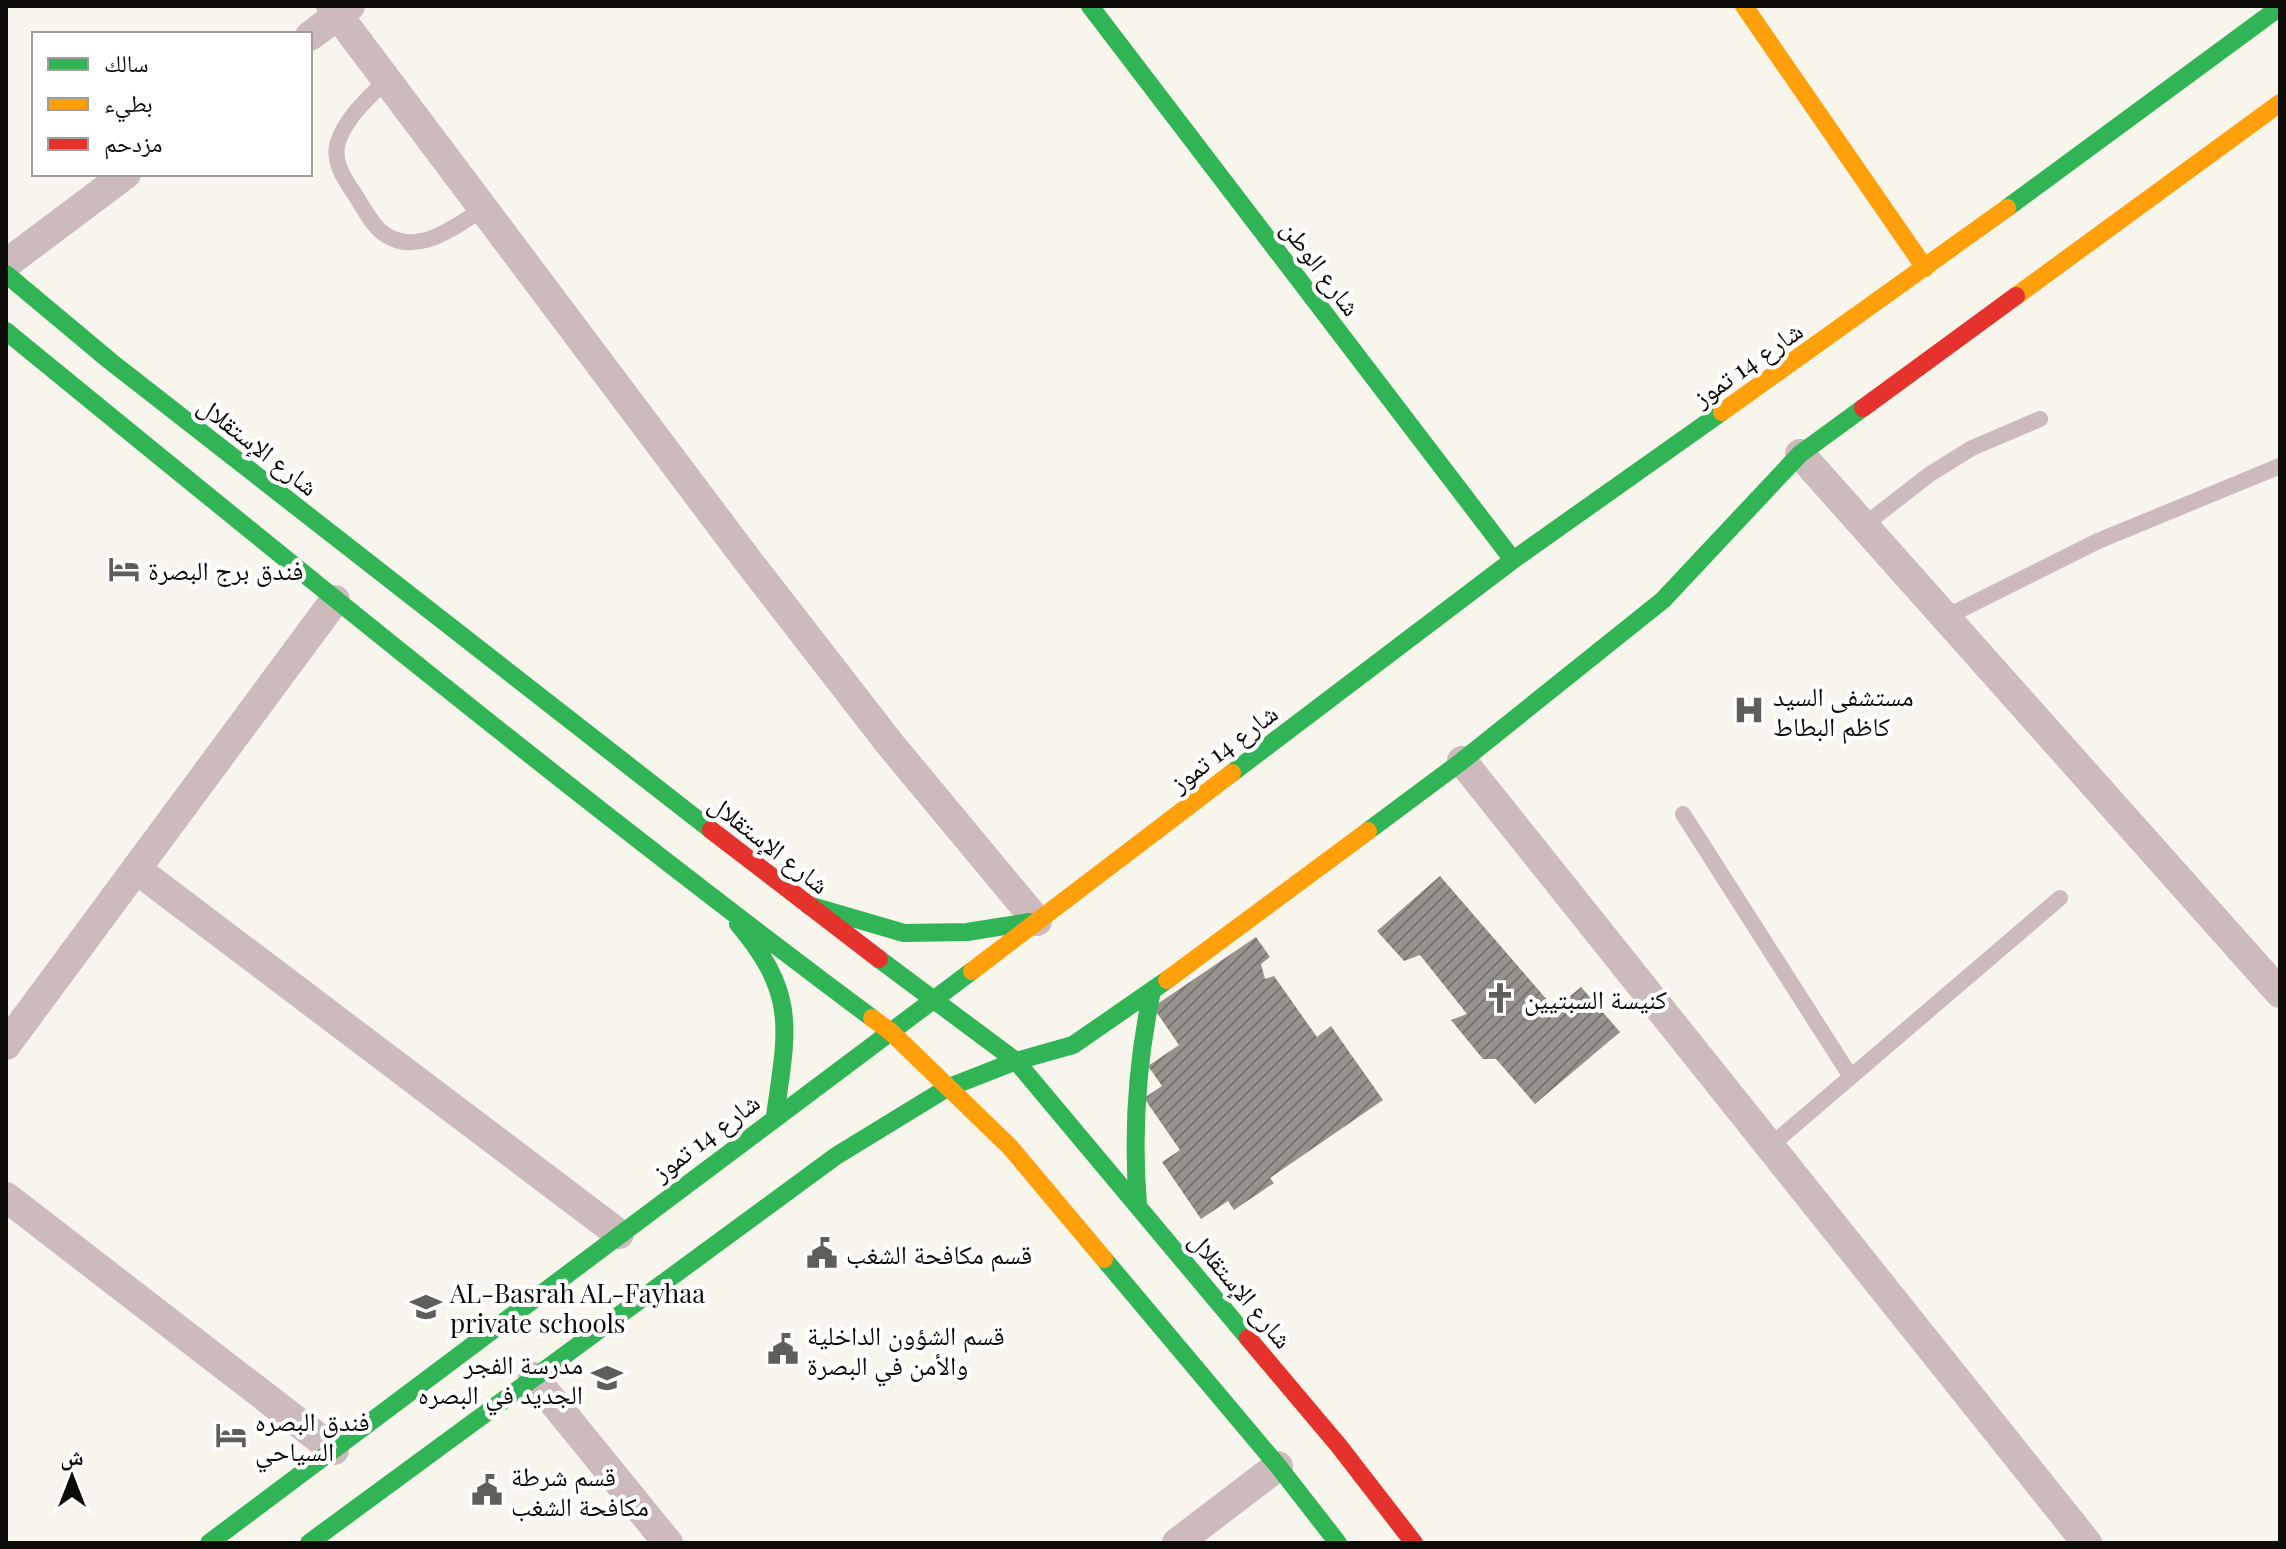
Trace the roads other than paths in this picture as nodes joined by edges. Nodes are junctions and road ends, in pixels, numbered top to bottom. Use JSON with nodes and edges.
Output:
{"nodes":[{"id":1,"x":1090,"y":6,"type":"edge"},
{"id":2,"x":1744,"y":6,"type":"edge"},
{"id":3,"x":2280,"y":7,"type":"edge"},
{"id":4,"x":339,"y":9,"type":"edge"},
{"id":5,"x":312,"y":34,"type":"edge"},
{"id":6,"x":386,"y":80,"type":"junction"},
{"id":7,"x":2280,"y":103,"type":"edge"},
{"id":8,"x":123,"y":176,"type":"edge"},
{"id":9,"x":483,"y":209,"type":"junction"},
{"id":10,"x":6,"y":264,"type":"edge"},
{"id":11,"x":1925,"y":268,"type":"junction"},
{"id":12,"x":6,"y":274,"type":"edge"},
{"id":13,"x":6,"y":331,"type":"edge"},
{"id":14,"x":2040,"y":419,"type":"dead end"},
{"id":15,"x":1800,"y":454,"type":"junction"},
{"id":16,"x":2280,"y":466,"type":"edge"},
{"id":17,"x":1863,"y":526,"type":"junction"},
{"id":18,"x":1513,"y":560,"type":"junction"},
{"id":19,"x":335,"y":600,"type":"junction"},
{"id":20,"x":1944,"y":618,"type":"junction"},
{"id":21,"x":1462,"y":761,"type":"junction"},
{"id":22,"x":1683,"y":814,"type":"dead end"},
{"id":23,"x":136,"y":869,"type":"junction"},
{"id":24,"x":2060,"y":898,"type":"dead end"},
{"id":25,"x":806,"y":904,"type":"junction"},
{"id":26,"x":723,"y":907,"type":"junction"},
{"id":27,"x":1037,"y":921,"type":"junction"},
{"id":28,"x":1152,"y":991,"type":"junction"},
{"id":29,"x":2280,"y":993,"type":"edge"},
{"id":30,"x":934,"y":998,"type":"junction"},
{"id":31,"x":891,"y":1032,"type":"junction"},
{"id":32,"x":6,"y":1045,"type":"edge"},
{"id":33,"x":1016,"y":1061,"type":"junction"},
{"id":34,"x":1851,"y":1077,"type":"junction"},
{"id":35,"x":947,"y":1088,"type":"junction"},
{"id":36,"x":775,"y":1116,"type":"junction"},
{"id":37,"x":1770,"y":1146,"type":"junction"},
{"id":38,"x":6,"y":1197,"type":"edge"},
{"id":39,"x":1138,"y":1205,"type":"junction"},
{"id":40,"x":619,"y":1234,"type":"junction"},
{"id":41,"x":533,"y":1377,"type":"junction"},
{"id":42,"x":334,"y":1450,"type":"junction"},
{"id":43,"x":1278,"y":1466,"type":"junction"},
{"id":44,"x":1182,"y":1541,"type":"edge"},
{"id":45,"x":209,"y":1543,"type":"edge"},
{"id":46,"x":309,"y":1543,"type":"edge"},
{"id":47,"x":668,"y":1543,"type":"edge"},
{"id":48,"x":1338,"y":1543,"type":"edge"},
{"id":49,"x":1414,"y":1543,"type":"edge"},
{"id":50,"x":2087,"y":1543,"type":"edge"}],
"edges":[{"from":1,"to":18,"type":"main road","name":"شارع الوطن"},
{"from":2,"to":11,"type":"main road"},
{"from":3,"to":11,"type":"main road","name":"شارع 14 تموز"},
{"from":4,"to":5,"type":"street"},
{"from":4,"to":6,"type":"street"},
{"from":6,"to":9,"type":"street"},
{"from":6,"to":9,"type":"lane"},
{"from":7,"to":15,"type":"main road"},
{"from":8,"to":10,"type":"street"},
{"from":9,"to":27,"type":"street"},
{"from":11,"to":18,"type":"main road","name":"شارع 14 تموز"},
{"from":12,"to":25,"type":"main road","name":"شارع الإستقلال"},
{"from":13,"to":19,"type":"main road"},
{"from":14,"to":17,"type":"lane"},
{"from":15,"to":17,"type":"street"},
{"from":15,"to":21,"type":"main road"},
{"from":16,"to":20,"type":"lane"},
{"from":17,"to":20,"type":"street"},
{"from":18,"to":27,"type":"main road","name":"شارع 14 تموز"},
{"from":19,"to":23,"type":"street"},
{"from":19,"to":26,"type":"main road"},
{"from":20,"to":29,"type":"street"},
{"from":21,"to":28,"type":"main road"},
{"from":21,"to":37,"type":"street"},
{"from":22,"to":34,"type":"lane"},
{"from":23,"to":32,"type":"street"},
{"from":23,"to":40,"type":"street"},
{"from":24,"to":34,"type":"lane"},
{"from":25,"to":27,"type":"main road"},
{"from":25,"to":30,"type":"main road","name":"شارع الإستقلال"},
{"from":26,"to":31,"type":"main road"},
{"from":26,"to":36,"type":"main road"},
{"from":27,"to":30,"type":"main road","name":"شارع 14 تموز"},
{"from":28,"to":33,"type":"main road"},
{"from":28,"to":39,"type":"main road"},
{"from":30,"to":31,"type":"main road","name":"شارع 14 تموز"},
{"from":30,"to":33,"type":"main road","name":"شارع الإستقلال"},
{"from":31,"to":35,"type":"main road"},
{"from":31,"to":36,"type":"main road","name":"شارع 14 تموز"},
{"from":33,"to":35,"type":"main road"},
{"from":33,"to":39,"type":"main road","name":"شارع الإستقلال"},
{"from":34,"to":37,"type":"lane"},
{"from":35,"to":41,"type":"main road"},
{"from":35,"to":43,"type":"main road"},
{"from":36,"to":40,"type":"main road","name":"شارع 14 تموز"},
{"from":37,"to":50,"type":"street"},
{"from":38,"to":42,"type":"street"},
{"from":39,"to":49,"type":"main road","name":"شارع الإستقلال"},
{"from":40,"to":42,"type":"main road","name":"شارع 14 تموز"},
{"from":41,"to":46,"type":"main road"},
{"from":41,"to":47,"type":"street"},
{"from":42,"to":45,"type":"main road","name":"شارع 14 تموز"},
{"from":43,"to":44,"type":"street"},
{"from":43,"to":48,"type":"main road"}]}
